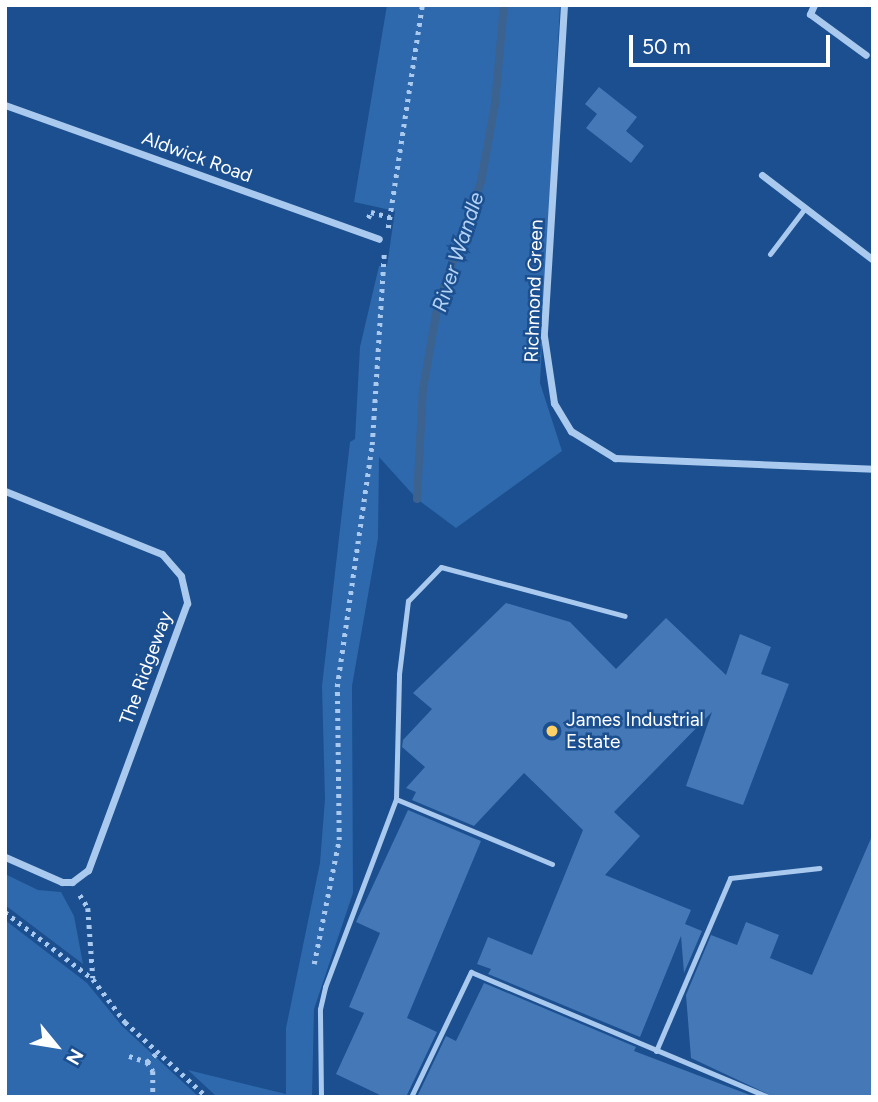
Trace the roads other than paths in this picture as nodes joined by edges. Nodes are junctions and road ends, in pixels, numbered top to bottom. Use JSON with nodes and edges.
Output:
{"nodes":[{"id":1,"x":565,"y":5,"type":"edge"},
{"id":2,"x":814,"y":5,"type":"edge"},
{"id":3,"x":866,"y":55,"type":"dead end"},
{"id":4,"x":5,"y":105,"type":"edge"},
{"id":5,"x":762,"y":175,"type":"dead end"},
{"id":6,"x":805,"y":208,"type":"junction"},
{"id":7,"x":379,"y":239,"type":"dead end"},
{"id":8,"x":770,"y":254,"type":"dead end"},
{"id":9,"x":873,"y":260,"type":"edge"},
{"id":10,"x":873,"y":469,"type":"edge"},
{"id":11,"x":5,"y":491,"type":"edge"},
{"id":12,"x":625,"y":616,"type":"dead end"},
{"id":13,"x":396,"y":799,"type":"junction"},
{"id":14,"x":5,"y":857,"type":"edge"},
{"id":15,"x":552,"y":864,"type":"dead end"},
{"id":16,"x":819,"y":868,"type":"dead end"},
{"id":17,"x":656,"y":1051,"type":"junction"},
{"id":18,"x":321,"y":1097,"type":"edge"},
{"id":19,"x":411,"y":1097,"type":"edge"},
{"id":20,"x":769,"y":1097,"type":"edge"}],
"edges":[{"from":1,"to":10,"type":"street","name":"Richmond Green"},
{"from":2,"to":3,"type":"street"},
{"from":4,"to":7,"type":"street","name":"Aldwick Road"},
{"from":5,"to":6,"type":"street"},
{"from":6,"to":8,"type":"lane"},
{"from":6,"to":9,"type":"street"},
{"from":11,"to":14,"type":"street","name":"The Ridgeway"},
{"from":12,"to":13,"type":"lane"},
{"from":13,"to":15,"type":"lane"},
{"from":13,"to":18,"type":"lane"},
{"from":16,"to":17,"type":"lane"},
{"from":17,"to":19,"type":"lane"},
{"from":17,"to":20,"type":"lane"}]}
